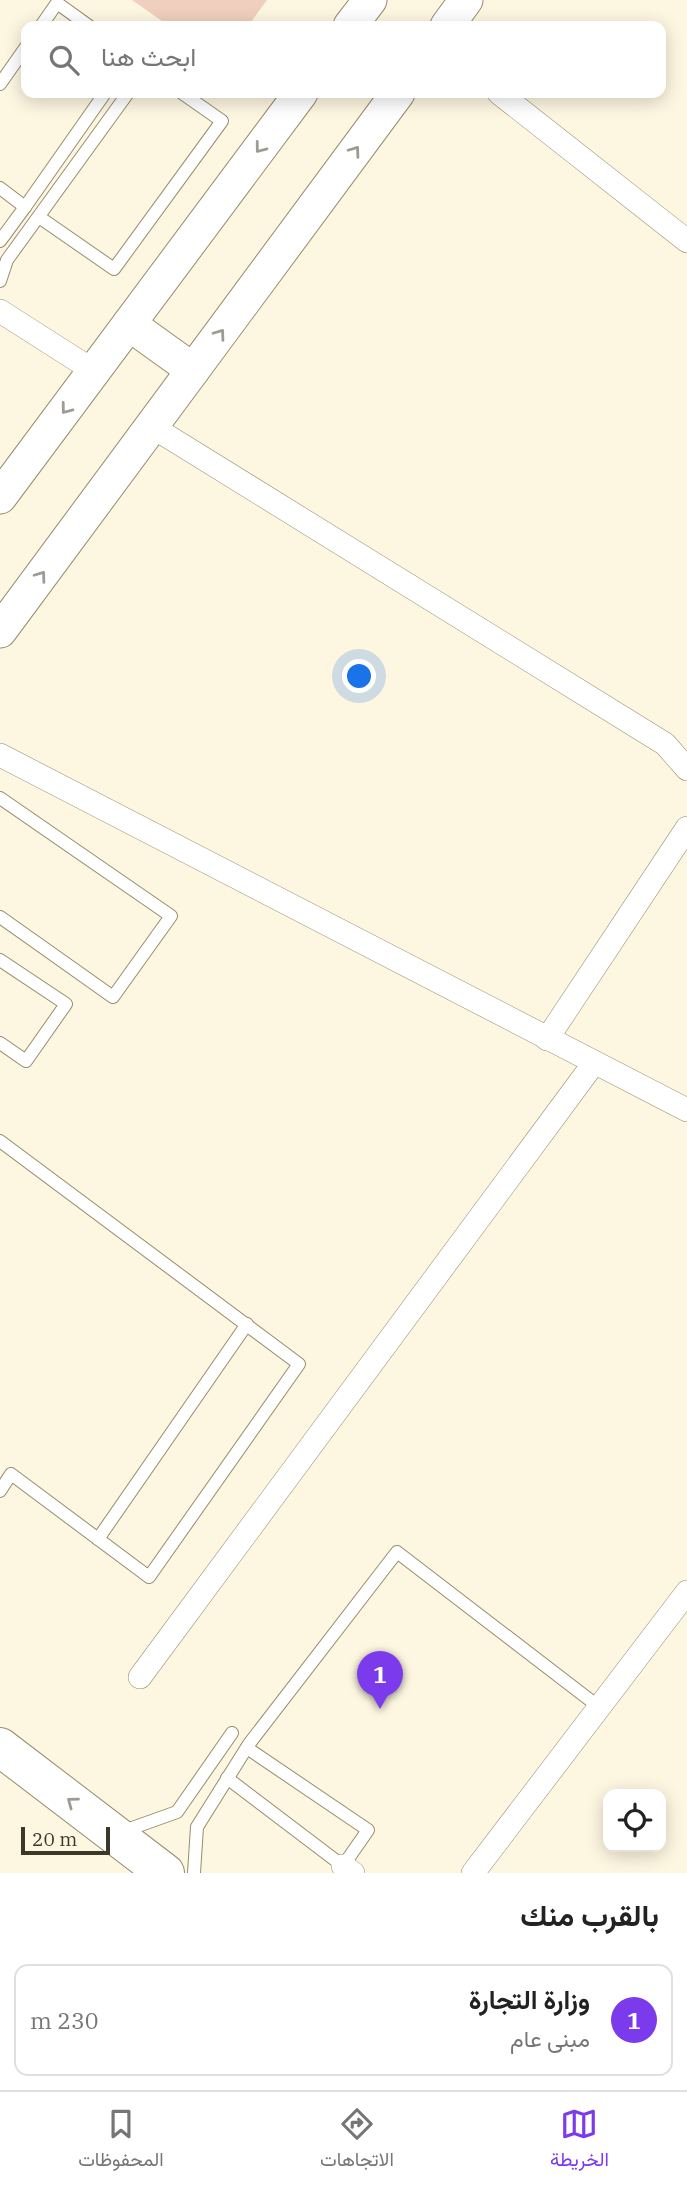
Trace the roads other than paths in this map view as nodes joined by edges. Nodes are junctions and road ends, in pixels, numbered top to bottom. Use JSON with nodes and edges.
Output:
{"nodes":[{"id":1,"x":370,"y":0,"type":"edge"},
{"id":2,"x":466,"y":0,"type":"edge"},
{"id":3,"x":44,"y":21,"type":"edge"},
{"id":4,"x":82,"y":21,"type":"edge"},
{"id":5,"x":354,"y":21,"type":"edge"},
{"id":6,"x":451,"y":21,"type":"edge"},
{"id":7,"x":21,"y":54,"type":"edge"},
{"id":8,"x":0,"y":84,"type":"edge"},
{"id":9,"x":101,"y":98,"type":"edge"},
{"id":10,"x":124,"y":98,"type":"edge"},
{"id":11,"x":189,"y":98,"type":"edge"},
{"id":12,"x":297,"y":98,"type":"edge"},
{"id":13,"x":394,"y":98,"type":"edge"},
{"id":14,"x":505,"y":98,"type":"edge"},
{"id":15,"x":0,"y":188,"type":"edge"},
{"id":16,"x":25,"y":207,"type":"junction"},
{"id":17,"x":39,"y":217,"type":"junction"},
{"id":18,"x":0,"y":241,"type":"edge"},
{"id":19,"x":687,"y":241,"type":"edge"},
{"id":20,"x":0,"y":281,"type":"edge"},
{"id":21,"x":0,"y":311,"type":"edge"},
{"id":22,"x":129,"y":324,"type":"junction"},
{"id":23,"x":193,"y":370,"type":"junction"},
{"id":24,"x":94,"y":371,"type":"junction"},
{"id":25,"x":151,"y":426,"type":"junction"},
{"id":26,"x":0,"y":497,"type":"edge"},
{"id":27,"x":0,"y":631,"type":"edge"},
{"id":28,"x":0,"y":755,"type":"edge"},
{"id":29,"x":687,"y":769,"type":"edge"},
{"id":30,"x":0,"y":798,"type":"edge"},
{"id":31,"x":687,"y":828,"type":"edge"},
{"id":32,"x":0,"y":917,"type":"edge"},
{"id":33,"x":0,"y":960,"type":"edge"},
{"id":34,"x":547,"y":1039,"type":"junction"},
{"id":35,"x":0,"y":1043,"type":"edge"},
{"id":36,"x":594,"y":1063,"type":"junction"},
{"id":37,"x":687,"y":1110,"type":"edge"},
{"id":38,"x":0,"y":1141,"type":"edge"},
{"id":39,"x":247,"y":1324,"type":"junction"},
{"id":40,"x":6,"y":1470,"type":"edge"},
{"id":41,"x":0,"y":1490,"type":"edge"},
{"id":42,"x":98,"y":1539,"type":"junction"},
{"id":43,"x":687,"y":1592,"type":"edge"},
{"id":44,"x":140,"y":1677,"type":"dead end"},
{"id":45,"x":599,"y":1707,"type":"junction"},
{"id":46,"x":232,"y":1733,"type":"dead end"},
{"id":47,"x":0,"y":1747,"type":"edge"},
{"id":48,"x":247,"y":1748,"type":"junction"},
{"id":49,"x":228,"y":1778,"type":"junction"},
{"id":50,"x":115,"y":1835,"type":"junction"},
{"id":51,"x":348,"y":1869,"type":"edge"},
{"id":52,"x":165,"y":1873,"type":"edge"},
{"id":53,"x":194,"y":1873,"type":"edge"},
{"id":54,"x":473,"y":1873,"type":"edge"}],
"edges":[{"from":1,"to":5,"type":"street"},
{"from":2,"to":6,"type":"street"},
{"from":3,"to":4,"type":"lane"},
{"from":7,"to":8,"type":"lane"},
{"from":9,"to":16,"type":"lane"},
{"from":10,"to":17,"type":"lane"},
{"from":11,"to":17,"type":"lane"},
{"from":12,"to":22,"type":"street","one_way":true},
{"from":23,"to":13,"type":"street","one_way":true},
{"from":14,"to":19,"type":"street"},
{"from":15,"to":16,"type":"lane"},
{"from":16,"to":18,"type":"lane"},
{"from":17,"to":20,"type":"lane"},
{"from":21,"to":24,"type":"street"},
{"from":22,"to":23,"type":"street"},
{"from":22,"to":24,"type":"street"},
{"from":23,"to":25,"type":"street"},
{"from":24,"to":26,"type":"street","one_way":true},
{"from":27,"to":25,"type":"street","one_way":true},
{"from":25,"to":29,"type":"street"},
{"from":28,"to":34,"type":"street"},
{"from":30,"to":32,"type":"lane"},
{"from":31,"to":34,"type":"street"},
{"from":33,"to":35,"type":"lane"},
{"from":34,"to":36,"type":"street"},
{"from":36,"to":37,"type":"street"},
{"from":36,"to":44,"type":"street"},
{"from":38,"to":39,"type":"lane"},
{"from":39,"to":42,"type":"lane"},
{"from":39,"to":42,"type":"lane"},
{"from":40,"to":41,"type":"lane"},
{"from":40,"to":42,"type":"lane"},
{"from":43,"to":45,"type":"street"},
{"from":45,"to":48,"type":"lane"},
{"from":45,"to":54,"type":"street"},
{"from":46,"to":50,"type":"lane"},
{"from":50,"to":47,"type":"highway","one_way":true},
{"from":48,"to":49,"type":"lane"},
{"from":48,"to":51,"type":"lane"},
{"from":49,"to":51,"type":"lane"},
{"from":49,"to":53,"type":"lane"},
{"from":50,"to":52,"type":"highway"}]}
